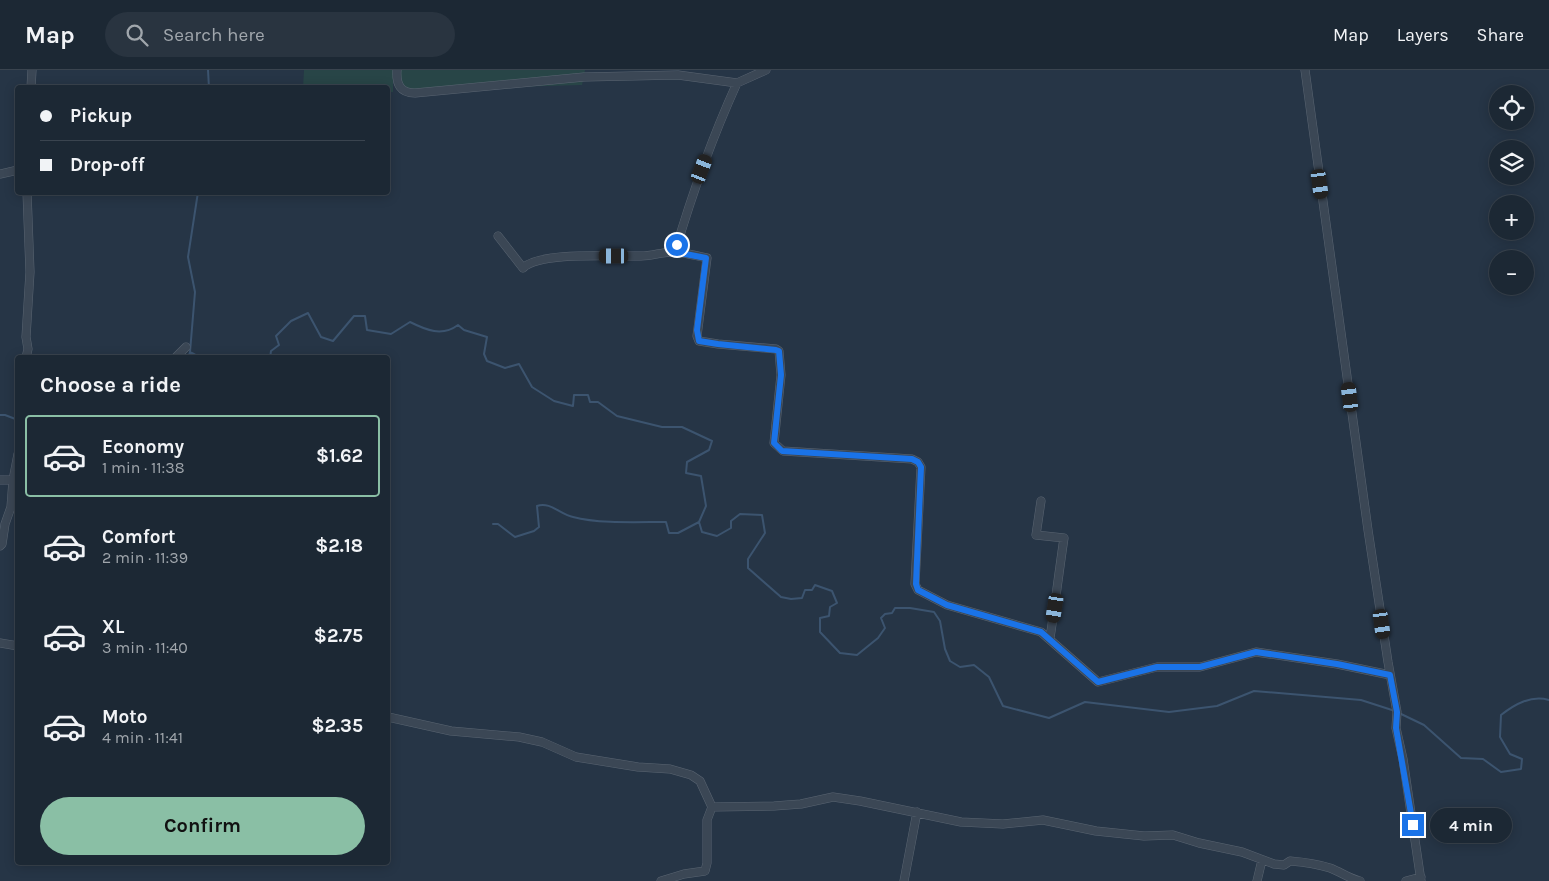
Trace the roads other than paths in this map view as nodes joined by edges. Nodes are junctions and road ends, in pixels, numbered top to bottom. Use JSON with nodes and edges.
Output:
{"nodes":[{"id":1,"x":32,"y":70,"type":"edge"},
{"id":2,"x":397,"y":70,"type":"edge"},
{"id":3,"x":766,"y":70,"type":"edge"},
{"id":4,"x":1305,"y":70,"type":"edge"},
{"id":5,"x":737,"y":83,"type":"junction"},
{"id":6,"x":31,"y":85,"type":"edge"},
{"id":7,"x":15,"y":171,"type":"edge"},
{"id":8,"x":0,"y":174,"type":"edge"},
{"id":9,"x":27,"y":195,"type":"edge"},
{"id":10,"x":498,"y":236,"type":"dead end"},
{"id":11,"x":675,"y":252,"type":"junction"},
{"id":12,"x":186,"y":347,"type":"dead end"},
{"id":13,"x":27,"y":355,"type":"edge"},
{"id":14,"x":178,"y":355,"type":"edge"},
{"id":15,"x":15,"y":470,"type":"edge"},
{"id":16,"x":0,"y":480,"type":"edge"},
{"id":17,"x":13,"y":480,"type":"junction"},
{"id":18,"x":1041,"y":501,"type":"dead end"},
{"id":19,"x":0,"y":546,"type":"edge"},
{"id":20,"x":1050,"y":638,"type":"junction"},
{"id":21,"x":0,"y":643,"type":"edge"},
{"id":22,"x":15,"y":646,"type":"edge"},
{"id":23,"x":1390,"y":675,"type":"junction"},
{"id":24,"x":390,"y":717,"type":"edge"},
{"id":25,"x":712,"y":806,"type":"junction"},
{"id":26,"x":917,"y":812,"type":"junction"},
{"id":27,"x":1262,"y":860,"type":"junction"},
{"id":28,"x":1421,"y":879,"type":"edge"},
{"id":29,"x":661,"y":881,"type":"edge"},
{"id":30,"x":904,"y":881,"type":"edge"},
{"id":31,"x":1257,"y":881,"type":"edge"},
{"id":32,"x":1360,"y":881,"type":"edge"},
{"id":33,"x":1406,"y":881,"type":"edge"}],
"edges":[{"from":1,"to":6,"type":"street"},
{"from":2,"to":5,"type":"street"},
{"from":3,"to":5,"type":"street"},
{"from":4,"to":23,"type":"street"},
{"from":5,"to":11,"type":"street"},
{"from":7,"to":8,"type":"street"},
{"from":9,"to":13,"type":"street"},
{"from":10,"to":11,"type":"street"},
{"from":11,"to":20,"type":"street"},
{"from":12,"to":14,"type":"street"},
{"from":15,"to":17,"type":"street"},
{"from":16,"to":17,"type":"street"},
{"from":17,"to":19,"type":"street"},
{"from":18,"to":20,"type":"street"},
{"from":20,"to":23,"type":"street"},
{"from":21,"to":22,"type":"street"},
{"from":23,"to":28,"type":"street"},
{"from":24,"to":25,"type":"street"},
{"from":25,"to":26,"type":"street"},
{"from":25,"to":29,"type":"street"},
{"from":26,"to":27,"type":"street"},
{"from":26,"to":30,"type":"street"},
{"from":27,"to":31,"type":"street"},
{"from":27,"to":32,"type":"street"},
{"from":28,"to":33,"type":"street"}]}
